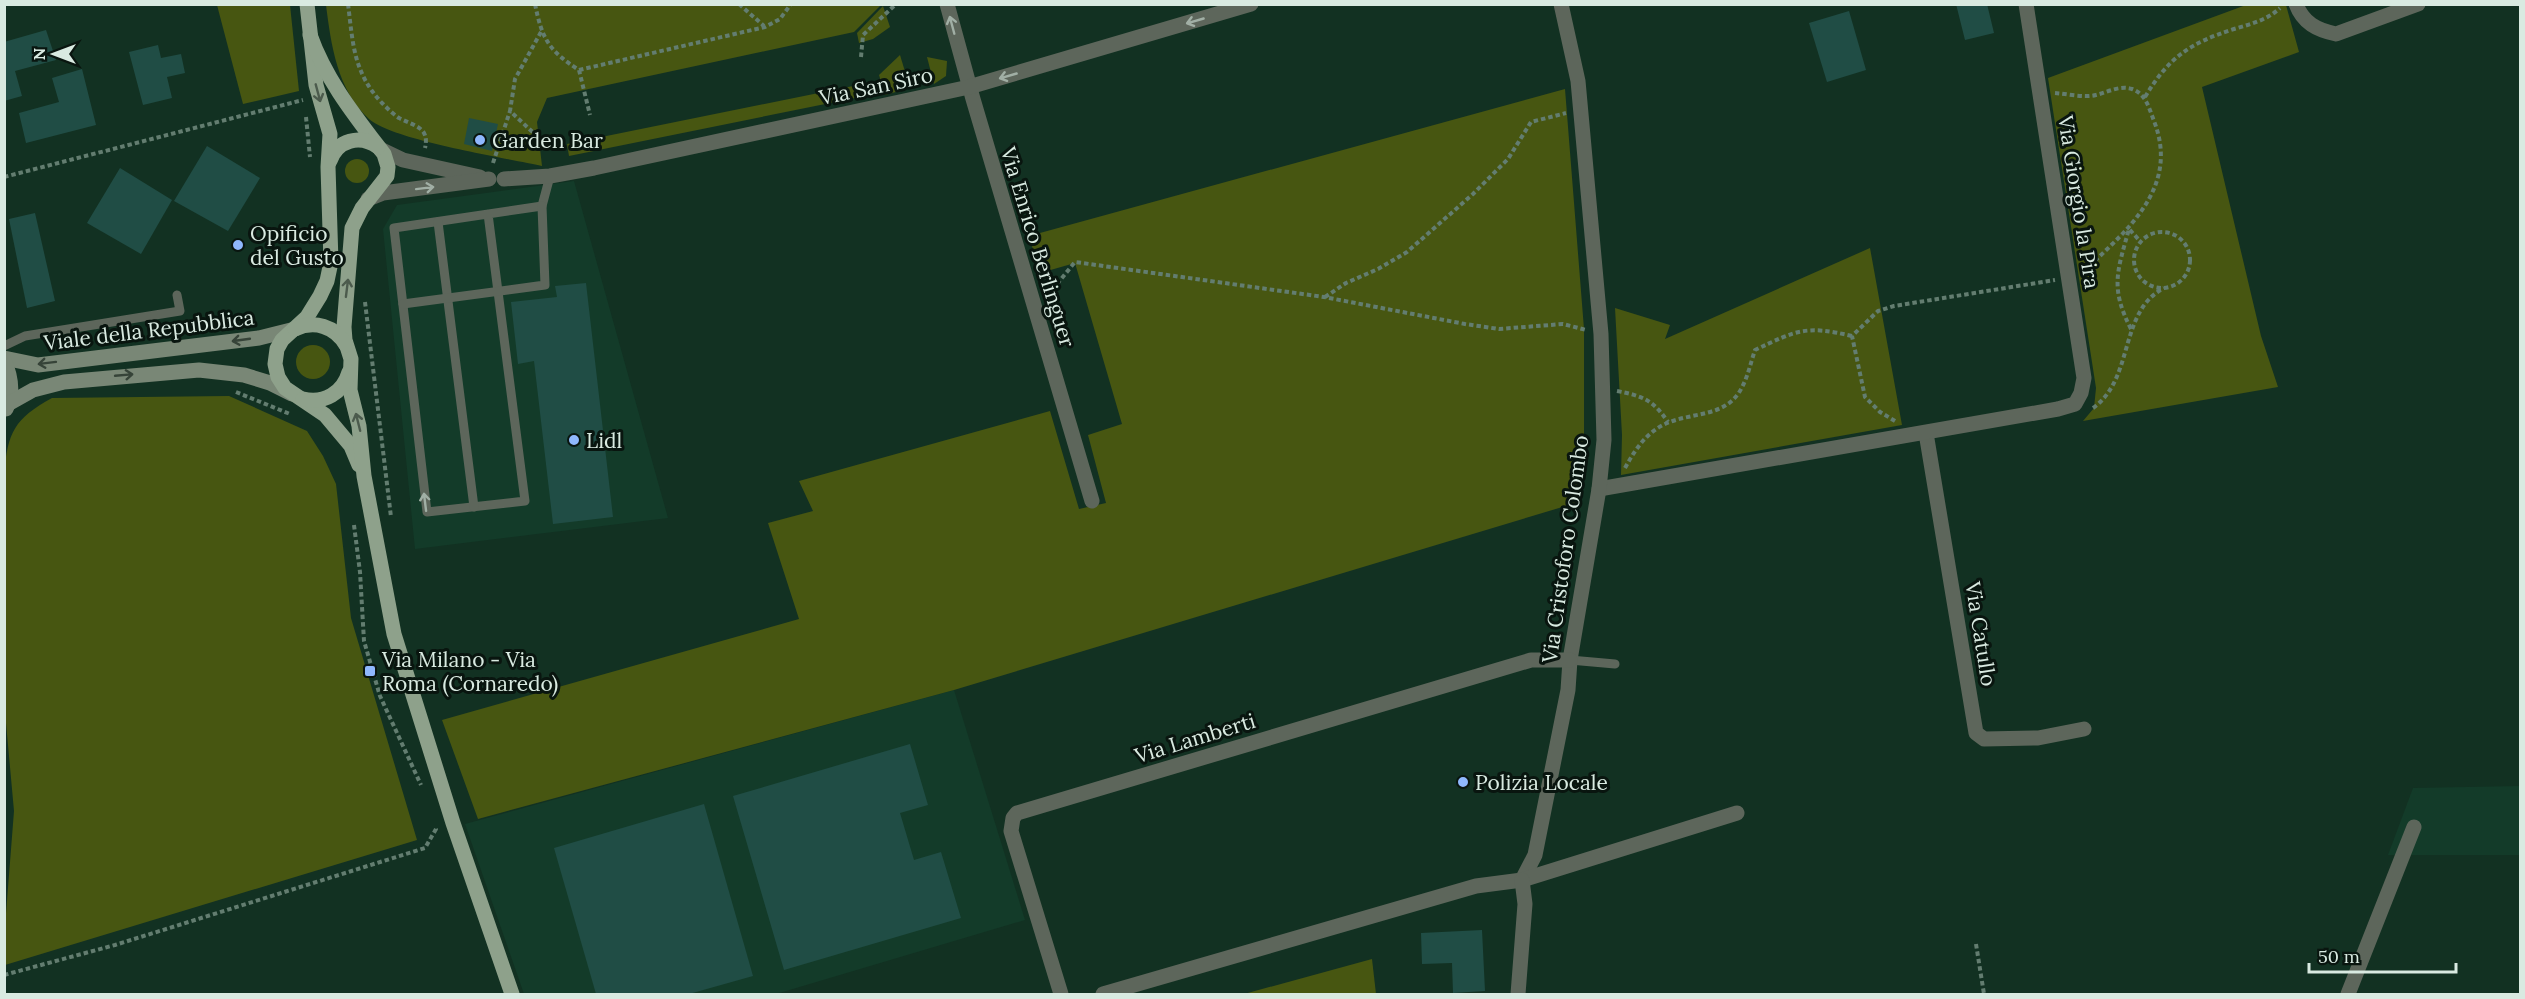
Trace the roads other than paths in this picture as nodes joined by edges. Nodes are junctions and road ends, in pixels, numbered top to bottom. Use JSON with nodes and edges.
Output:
{"nodes":[{"id":1,"x":307,"y":4,"type":"edge"},
{"id":2,"x":947,"y":4,"type":"edge"},
{"id":3,"x":1251,"y":4,"type":"edge"},
{"id":4,"x":1561,"y":4,"type":"edge"},
{"id":5,"x":2026,"y":4,"type":"edge"},
{"id":6,"x":2296,"y":4,"type":"edge"},
{"id":7,"x":2418,"y":4,"type":"edge"},
{"id":8,"x":310,"y":35,"type":"junction"},
{"id":9,"x":969,"y":87,"type":"junction"},
{"id":10,"x":380,"y":148,"type":"junction"},
{"id":11,"x":328,"y":167,"type":"junction"},
{"id":12,"x":504,"y":172,"type":"road end"},
{"id":13,"x":550,"y":176,"type":"junction"},
{"id":14,"x":368,"y":199,"type":"junction"},
{"id":15,"x":542,"y":206,"type":"junction"},
{"id":16,"x":488,"y":214,"type":"junction"},
{"id":17,"x":438,"y":222,"type":"junction"},
{"id":18,"x":498,"y":291,"type":"junction"},
{"id":19,"x":177,"y":295,"type":"dead end"},
{"id":20,"x":447,"y":298,"type":"junction"},
{"id":21,"x":403,"y":304,"type":"junction"},
{"id":22,"x":292,"y":331,"type":"junction"},
{"id":23,"x":4,"y":346,"type":"edge"},
{"id":24,"x":347,"y":346,"type":"junction"},
{"id":25,"x":4,"y":359,"type":"edge"},
{"id":26,"x":350,"y":369,"type":"junction"},
{"id":27,"x":298,"y":397,"type":"junction"},
{"id":28,"x":6,"y":408,"type":"edge"},
{"id":29,"x":1919,"y":434,"type":"junction"},
{"id":30,"x":364,"y":476,"type":"junction"},
{"id":31,"x":1599,"y":489,"type":"junction"},
{"id":32,"x":1092,"y":501,"type":"dead end"},
{"id":33,"x":474,"y":507,"type":"junction"},
{"id":34,"x":1570,"y":660,"type":"junction"},
{"id":35,"x":1615,"y":664,"type":"dead end"},
{"id":36,"x":2084,"y":729,"type":"dead end"},
{"id":37,"x":1737,"y":813,"type":"dead end"},
{"id":38,"x":2414,"y":827,"type":"dead end"},
{"id":39,"x":1522,"y":880,"type":"junction"},
{"id":40,"x":512,"y":994,"type":"edge"},
{"id":41,"x":1061,"y":994,"type":"edge"},
{"id":42,"x":1103,"y":994,"type":"edge"},
{"id":43,"x":1518,"y":994,"type":"edge"},
{"id":44,"x":2348,"y":994,"type":"edge"}],
"edges":[{"from":1,"to":8,"type":"main road"},
{"from":9,"to":2,"type":"street","name":"Via Enrico Berlinguer","one_way":true},
{"from":3,"to":9,"type":"street","name":"Via San Siro","one_way":true},
{"from":4,"to":31,"type":"street","name":"Via Cristoforo Colombo"},
{"from":5,"to":29,"type":"street","name":"Via Giorgio la Pira"},
{"from":6,"to":7,"type":"street"},
{"from":8,"to":10,"type":"main road"},
{"from":8,"to":11,"type":"main road","one_way":true},
{"from":9,"to":13,"type":"street","name":"Via San Siro"},
{"from":9,"to":32,"type":"street","name":"Via Enrico Berlinguer"},
{"from":10,"to":11,"type":"main road"},
{"from":10,"to":14,"type":"main road"},
{"from":14,"to":10,"type":"street","one_way":true},
{"from":11,"to":22,"type":"main road"},
{"from":12,"to":13,"type":"street","name":"Via San Siro"},
{"from":13,"to":15,"type":"lane"},
{"from":24,"to":14,"type":"main road","one_way":true},
{"from":15,"to":16,"type":"lane"},
{"from":15,"to":18,"type":"lane"},
{"from":16,"to":17,"type":"lane"},
{"from":16,"to":18,"type":"lane"},
{"from":17,"to":20,"type":"lane"},
{"from":17,"to":21,"type":"lane"},
{"from":18,"to":20,"type":"lane"},
{"from":18,"to":33,"type":"lane"},
{"from":19,"to":23,"type":"lane"},
{"from":20,"to":21,"type":"lane"},
{"from":20,"to":33,"type":"lane"},
{"from":33,"to":21,"type":"lane","one_way":true},
{"from":22,"to":24,"type":"main road"},
{"from":22,"to":25,"type":"street","name":"Viale della Repubblica","one_way":true},
{"from":22,"to":27,"type":"main road"},
{"from":24,"to":26,"type":"main road"},
{"from":25,"to":28,"type":"street"},
{"from":26,"to":27,"type":"main road"},
{"from":30,"to":26,"type":"main road","one_way":true},
{"from":28,"to":27,"type":"street","name":"Viale della Repubblica","one_way":true},
{"from":27,"to":30,"type":"main road"},
{"from":29,"to":31,"type":"street"},
{"from":29,"to":36,"type":"street","name":"Via Catullo"},
{"from":30,"to":40,"type":"main road"},
{"from":31,"to":34,"type":"street","name":"Via Cristoforo Colombo"},
{"from":34,"to":35,"type":"lane"},
{"from":34,"to":39,"type":"street","name":"Via Cristoforo Colombo"},
{"from":34,"to":41,"type":"street","name":"Via Lamberti"},
{"from":37,"to":39,"type":"street"},
{"from":38,"to":44,"type":"street"},
{"from":39,"to":42,"type":"street"},
{"from":39,"to":43,"type":"street"}]}
